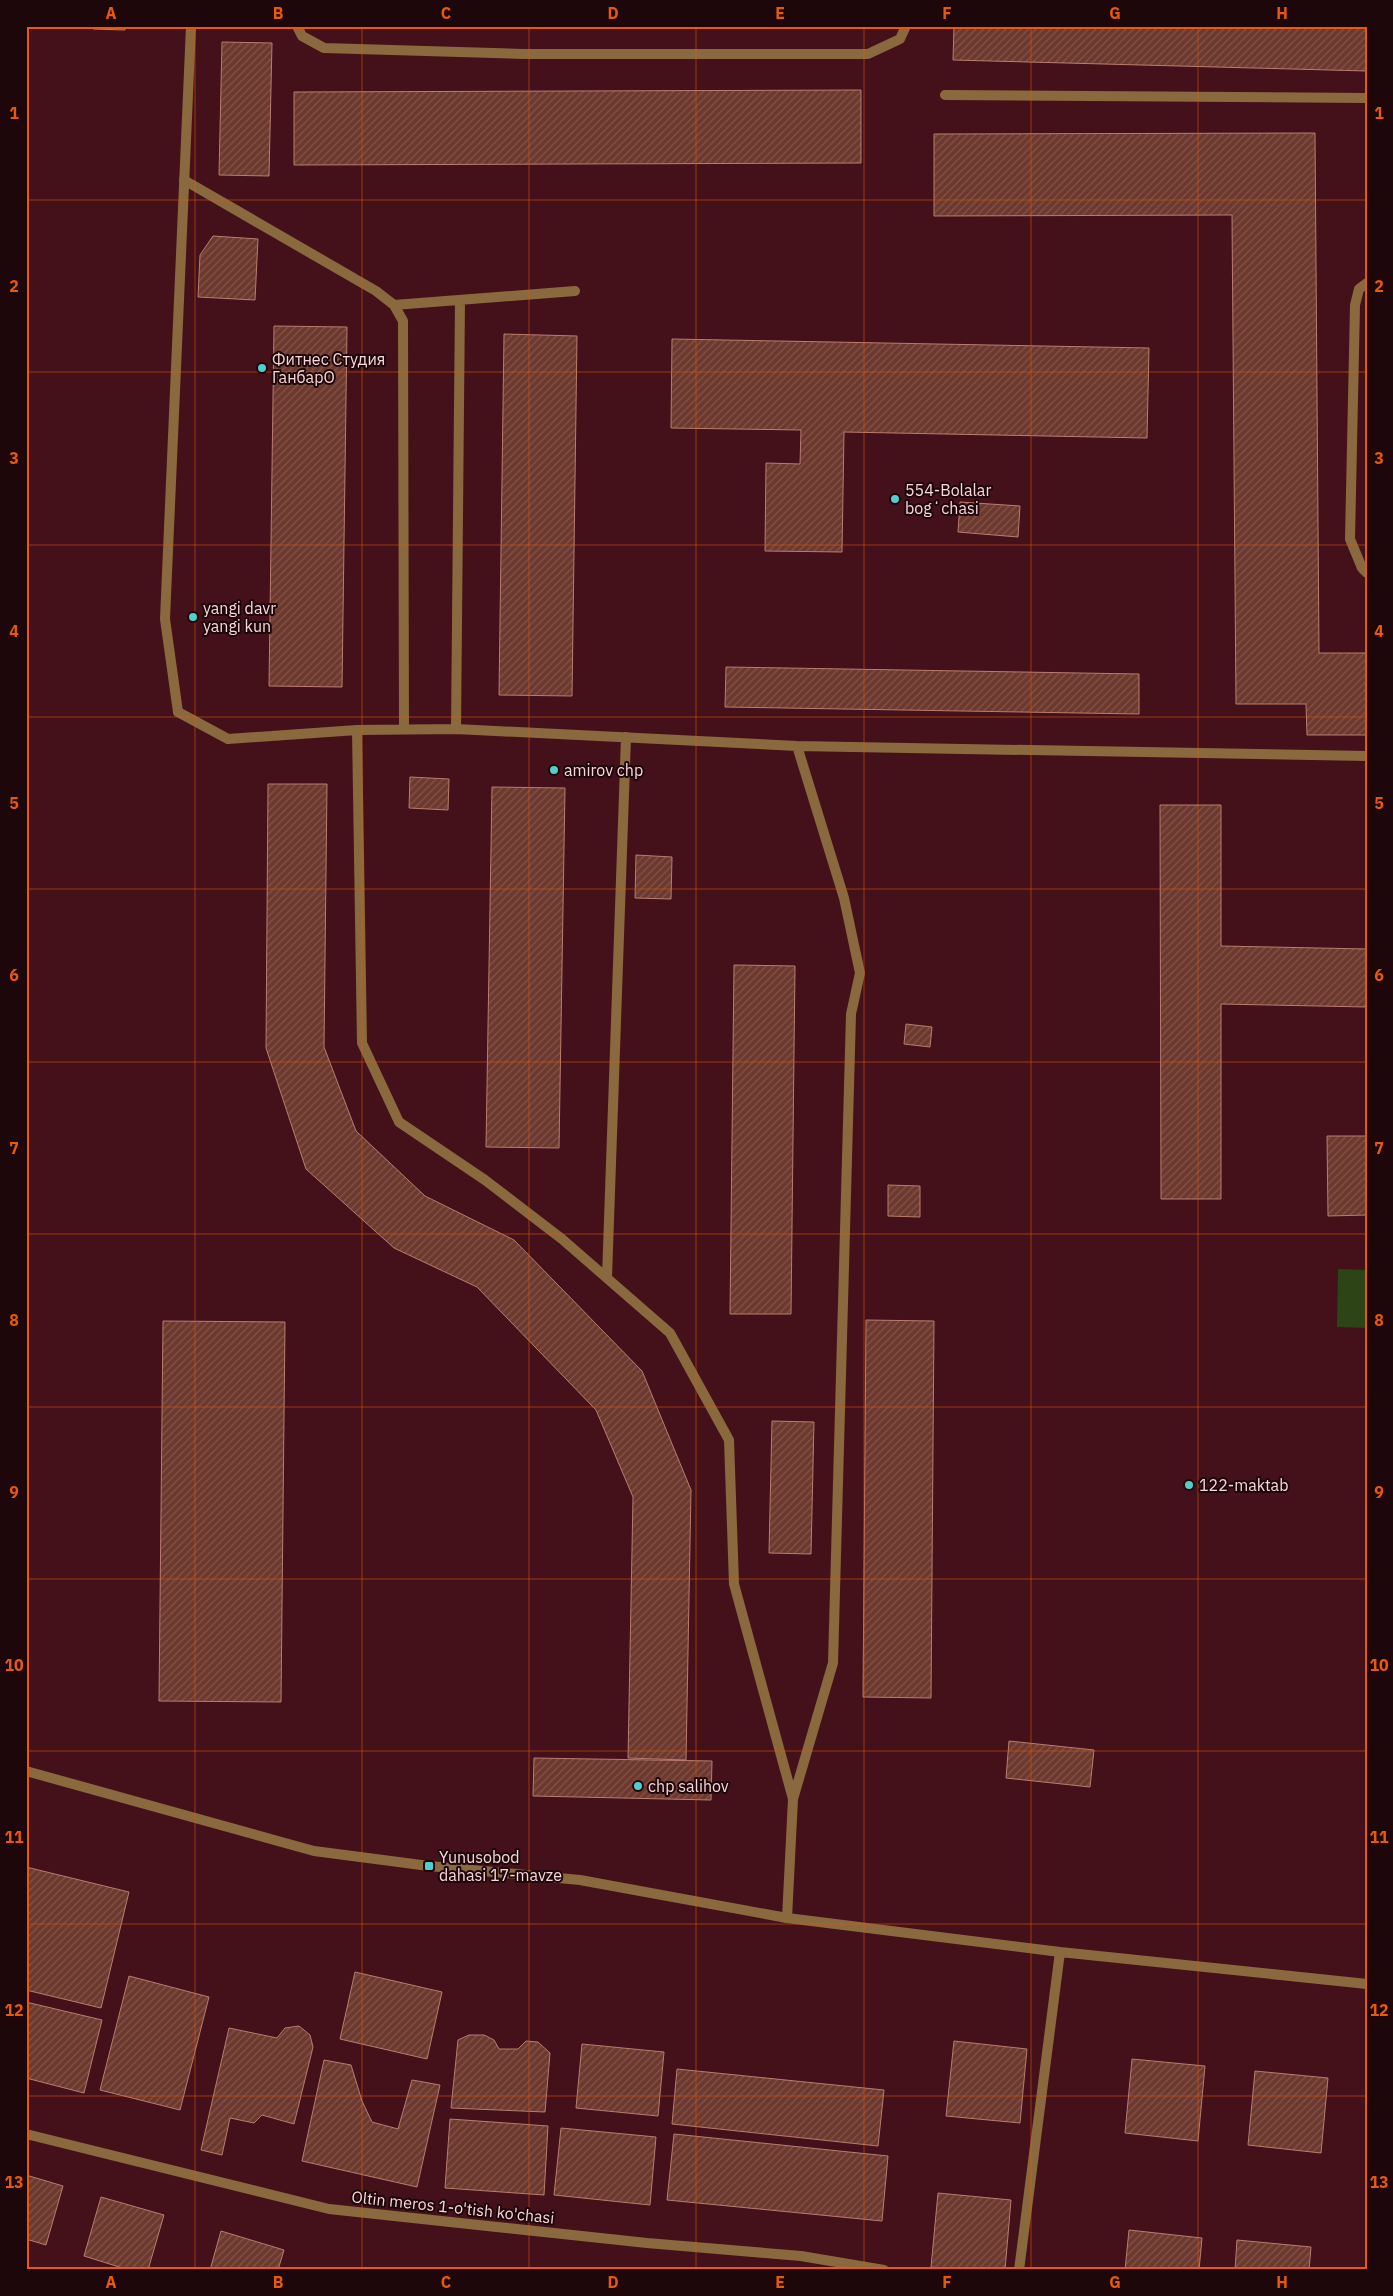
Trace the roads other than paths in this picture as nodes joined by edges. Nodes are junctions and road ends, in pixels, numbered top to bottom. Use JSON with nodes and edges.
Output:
{"nodes":[{"id":1,"x":191,"y":26,"type":"edge"},
{"id":2,"x":297,"y":26,"type":"edge"},
{"id":3,"x":906,"y":26,"type":"edge"},
{"id":4,"x":945,"y":95,"type":"dead end"},
{"id":5,"x":1367,"y":98,"type":"edge"},
{"id":6,"x":184,"y":180,"type":"junction"},
{"id":7,"x":1367,"y":283,"type":"edge"},
{"id":8,"x":575,"y":291,"type":"dead end"},
{"id":9,"x":460,"y":300,"type":"junction"},
{"id":10,"x":394,"y":305,"type":"junction"},
{"id":11,"x":1367,"y":573,"type":"edge"},
{"id":12,"x":404,"y":729,"type":"junction"},
{"id":13,"x":456,"y":729,"type":"junction"},
{"id":14,"x":357,"y":730,"type":"junction"},
{"id":15,"x":626,"y":737,"type":"junction"},
{"id":16,"x":796,"y":746,"type":"junction"},
{"id":17,"x":1367,"y":756,"type":"edge"},
{"id":18,"x":606,"y":1277,"type":"junction"},
{"id":19,"x":26,"y":1771,"type":"edge"},
{"id":20,"x":793,"y":1799,"type":"junction"},
{"id":21,"x":787,"y":1918,"type":"junction"},
{"id":22,"x":1060,"y":1952,"type":"junction"},
{"id":23,"x":1367,"y":1984,"type":"edge"},
{"id":24,"x":26,"y":2134,"type":"edge"},
{"id":25,"x":884,"y":2270,"type":"edge"},
{"id":26,"x":1019,"y":2270,"type":"edge"}],
"edges":[{"from":1,"to":6,"type":"street"},
{"from":2,"to":3,"type":"street"},
{"from":4,"to":5,"type":"street"},
{"from":6,"to":10,"type":"street"},
{"from":6,"to":14,"type":"street"},
{"from":7,"to":11,"type":"street"},
{"from":8,"to":9,"type":"street"},
{"from":9,"to":10,"type":"street"},
{"from":9,"to":13,"type":"street"},
{"from":10,"to":12,"type":"street"},
{"from":12,"to":13,"type":"street"},
{"from":12,"to":14,"type":"street"},
{"from":13,"to":15,"type":"street"},
{"from":14,"to":18,"type":"street"},
{"from":15,"to":16,"type":"street"},
{"from":15,"to":18,"type":"street"},
{"from":16,"to":17,"type":"street"},
{"from":16,"to":20,"type":"street"},
{"from":18,"to":20,"type":"street"},
{"from":19,"to":21,"type":"street"},
{"from":20,"to":21,"type":"street"},
{"from":21,"to":22,"type":"street"},
{"from":22,"to":23,"type":"street"},
{"from":22,"to":26,"type":"street"},
{"from":24,"to":25,"type":"street","name":"Oltin meros 1-o'tish ko'chasi"}]}
